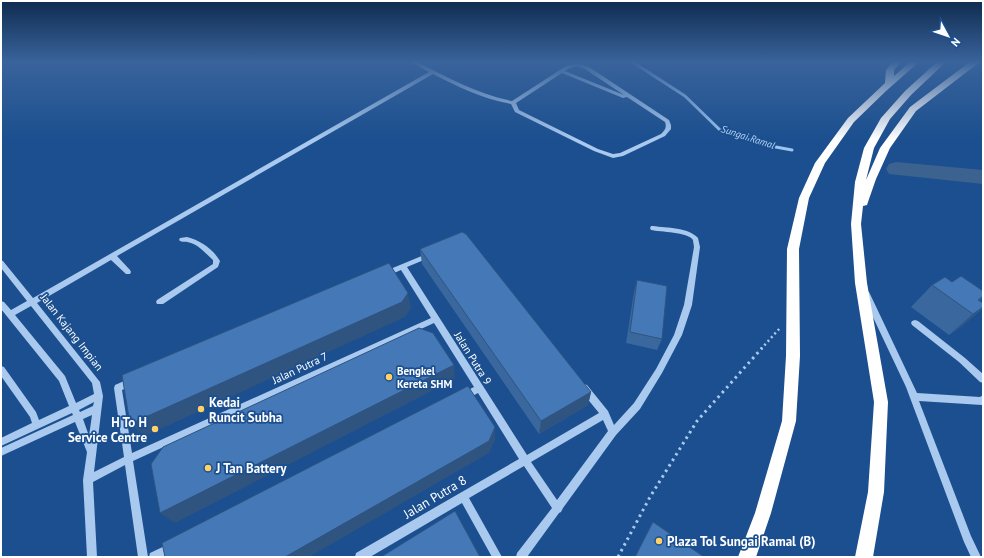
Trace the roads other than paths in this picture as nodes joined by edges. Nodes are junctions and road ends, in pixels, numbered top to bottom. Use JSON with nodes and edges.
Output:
{"nodes":[{"id":1,"x":407,"y":87,"type":"edge"},
{"id":2,"x":467,"y":87,"type":"edge"},
{"id":3,"x":538,"y":87,"type":"edge"},
{"id":4,"x":600,"y":87,"type":"edge"},
{"id":5,"x":616,"y":87,"type":"edge"},
{"id":6,"x":886,"y":87,"type":"edge"},
{"id":7,"x":915,"y":87,"type":"edge"},
{"id":8,"x":942,"y":87,"type":"edge"},
{"id":9,"x":638,"y":102,"type":"junction"},
{"id":10,"x":513,"y":103,"type":"junction"},
{"id":11,"x":856,"y":224,"type":"junction"},
{"id":12,"x":653,"y":228,"type":"dead end"},
{"id":13,"x":182,"y":240,"type":"dead end"},
{"id":14,"x":434,"y":253,"type":"edge"},
{"id":15,"x":112,"y":256,"type":"junction"},
{"id":16,"x":1,"y":263,"type":"edge"},
{"id":17,"x":402,"y":267,"type":"junction"},
{"id":18,"x":128,"y":272,"type":"dead end"},
{"id":19,"x":381,"y":276,"type":"edge"},
{"id":20,"x":861,"y":283,"type":"junction"},
{"id":21,"x":33,"y":301,"type":"junction"},
{"id":22,"x":160,"y":302,"type":"dead end"},
{"id":23,"x":1,"y":304,"type":"edge"},
{"id":24,"x":9,"y":315,"type":"junction"},
{"id":25,"x":435,"y":319,"type":"junction"},
{"id":26,"x":915,"y":323,"type":"dead end"},
{"id":27,"x":1,"y":369,"type":"edge"},
{"id":28,"x":140,"y":378,"type":"edge"},
{"id":29,"x":983,"y":379,"type":"edge"},
{"id":30,"x":580,"y":382,"type":"edge"},
{"id":31,"x":479,"y":388,"type":"junction"},
{"id":32,"x":98,"y":396,"type":"junction"},
{"id":33,"x":913,"y":397,"type":"junction"},
{"id":34,"x":458,"y":399,"type":"edge"},
{"id":35,"x":983,"y":400,"type":"edge"},
{"id":36,"x":74,"y":408,"type":"junction"},
{"id":37,"x":96,"y":408,"type":"junction"},
{"id":38,"x":605,"y":414,"type":"junction"},
{"id":39,"x":77,"y":418,"type":"junction"},
{"id":40,"x":37,"y":426,"type":"junction"},
{"id":41,"x":613,"y":432,"type":"junction"},
{"id":42,"x":1,"y":442,"type":"edge"},
{"id":43,"x":91,"y":450,"type":"junction"},
{"id":44,"x":1,"y":452,"type":"edge"},
{"id":45,"x":128,"y":459,"type":"junction"},
{"id":46,"x":524,"y":460,"type":"junction"},
{"id":47,"x":88,"y":480,"type":"junction"},
{"id":48,"x":463,"y":496,"type":"junction"},
{"id":49,"x":558,"y":509,"type":"junction"},
{"id":50,"x":182,"y":542,"type":"edge"},
{"id":51,"x":92,"y":557,"type":"edge"},
{"id":52,"x":144,"y":557,"type":"edge"},
{"id":53,"x":154,"y":557,"type":"edge"},
{"id":54,"x":360,"y":557,"type":"edge"},
{"id":55,"x":497,"y":557,"type":"edge"},
{"id":56,"x":521,"y":557,"type":"edge"},
{"id":57,"x":747,"y":557,"type":"edge"},
{"id":58,"x":864,"y":557,"type":"edge"},
{"id":59,"x":976,"y":557,"type":"edge"}],
"edges":[{"from":1,"to":15,"type":"street"},
{"from":2,"to":10,"type":"street"},
{"from":3,"to":10,"type":"street"},
{"from":4,"to":9,"type":"street"},
{"from":5,"to":9,"type":"street"},
{"from":6,"to":57,"type":"highway"},
{"from":7,"to":11,"type":"highway"},
{"from":8,"to":11,"type":"highway"},
{"from":9,"to":10,"type":"street"},
{"from":11,"to":20,"type":"highway"},
{"from":12,"to":41,"type":"street"},
{"from":13,"to":22,"type":"street"},
{"from":14,"to":17,"type":"street"},
{"from":15,"to":18,"type":"street"},
{"from":15,"to":21,"type":"street"},
{"from":16,"to":21,"type":"street","name":"Jalan Kajang Impian"},
{"from":17,"to":19,"type":"street"},
{"from":17,"to":25,"type":"street","name":"Jalan Putra 9"},
{"from":20,"to":33,"type":"street"},
{"from":20,"to":58,"type":"highway"},
{"from":21,"to":24,"type":"street"},
{"from":21,"to":32,"type":"street","name":"Jalan Kajang Impian"},
{"from":23,"to":24,"type":"street","name":"Jalan Kajang Impian"},
{"from":24,"to":36,"type":"street","name":"Jalan Kajang Impian"},
{"from":25,"to":31,"type":"street","name":"Jalan Putra 9"},
{"from":25,"to":45,"type":"street","name":"Jalan Putra 7"},
{"from":26,"to":29,"type":"street"},
{"from":27,"to":40,"type":"street"},
{"from":28,"to":45,"type":"street"},
{"from":30,"to":38,"type":"street"},
{"from":31,"to":34,"type":"street"},
{"from":31,"to":46,"type":"street","name":"Jalan Putra 9"},
{"from":32,"to":36,"type":"street"},
{"from":32,"to":37,"type":"street","name":"Jalan Kajang Impian"},
{"from":33,"to":35,"type":"street"},
{"from":33,"to":59,"type":"street"},
{"from":36,"to":39,"type":"street","name":"Jalan Kajang Impian"},
{"from":36,"to":40,"type":"street"},
{"from":37,"to":39,"type":"street"},
{"from":37,"to":43,"type":"street","name":"Jalan Kajang Impian"},
{"from":38,"to":41,"type":"street"},
{"from":38,"to":46,"type":"street","name":"Jalan Putra 8"},
{"from":39,"to":43,"type":"street","name":"Jalan Kajang Impian"},
{"from":39,"to":44,"type":"street"},
{"from":40,"to":42,"type":"street"},
{"from":41,"to":49,"type":"street"},
{"from":43,"to":47,"type":"street","name":"Jalan Kajang Impian"},
{"from":45,"to":47,"type":"street","name":"Jalan Putra 7"},
{"from":45,"to":52,"type":"street"},
{"from":46,"to":48,"type":"street","name":"Jalan Putra 8"},
{"from":46,"to":49,"type":"street","name":"Jalan Putra 9"},
{"from":47,"to":51,"type":"street","name":"Jalan Kajang Impian"},
{"from":48,"to":54,"type":"street","name":"Jalan Putra 8"},
{"from":48,"to":55,"type":"street"},
{"from":49,"to":56,"type":"street"},
{"from":50,"to":53,"type":"street"}]}
